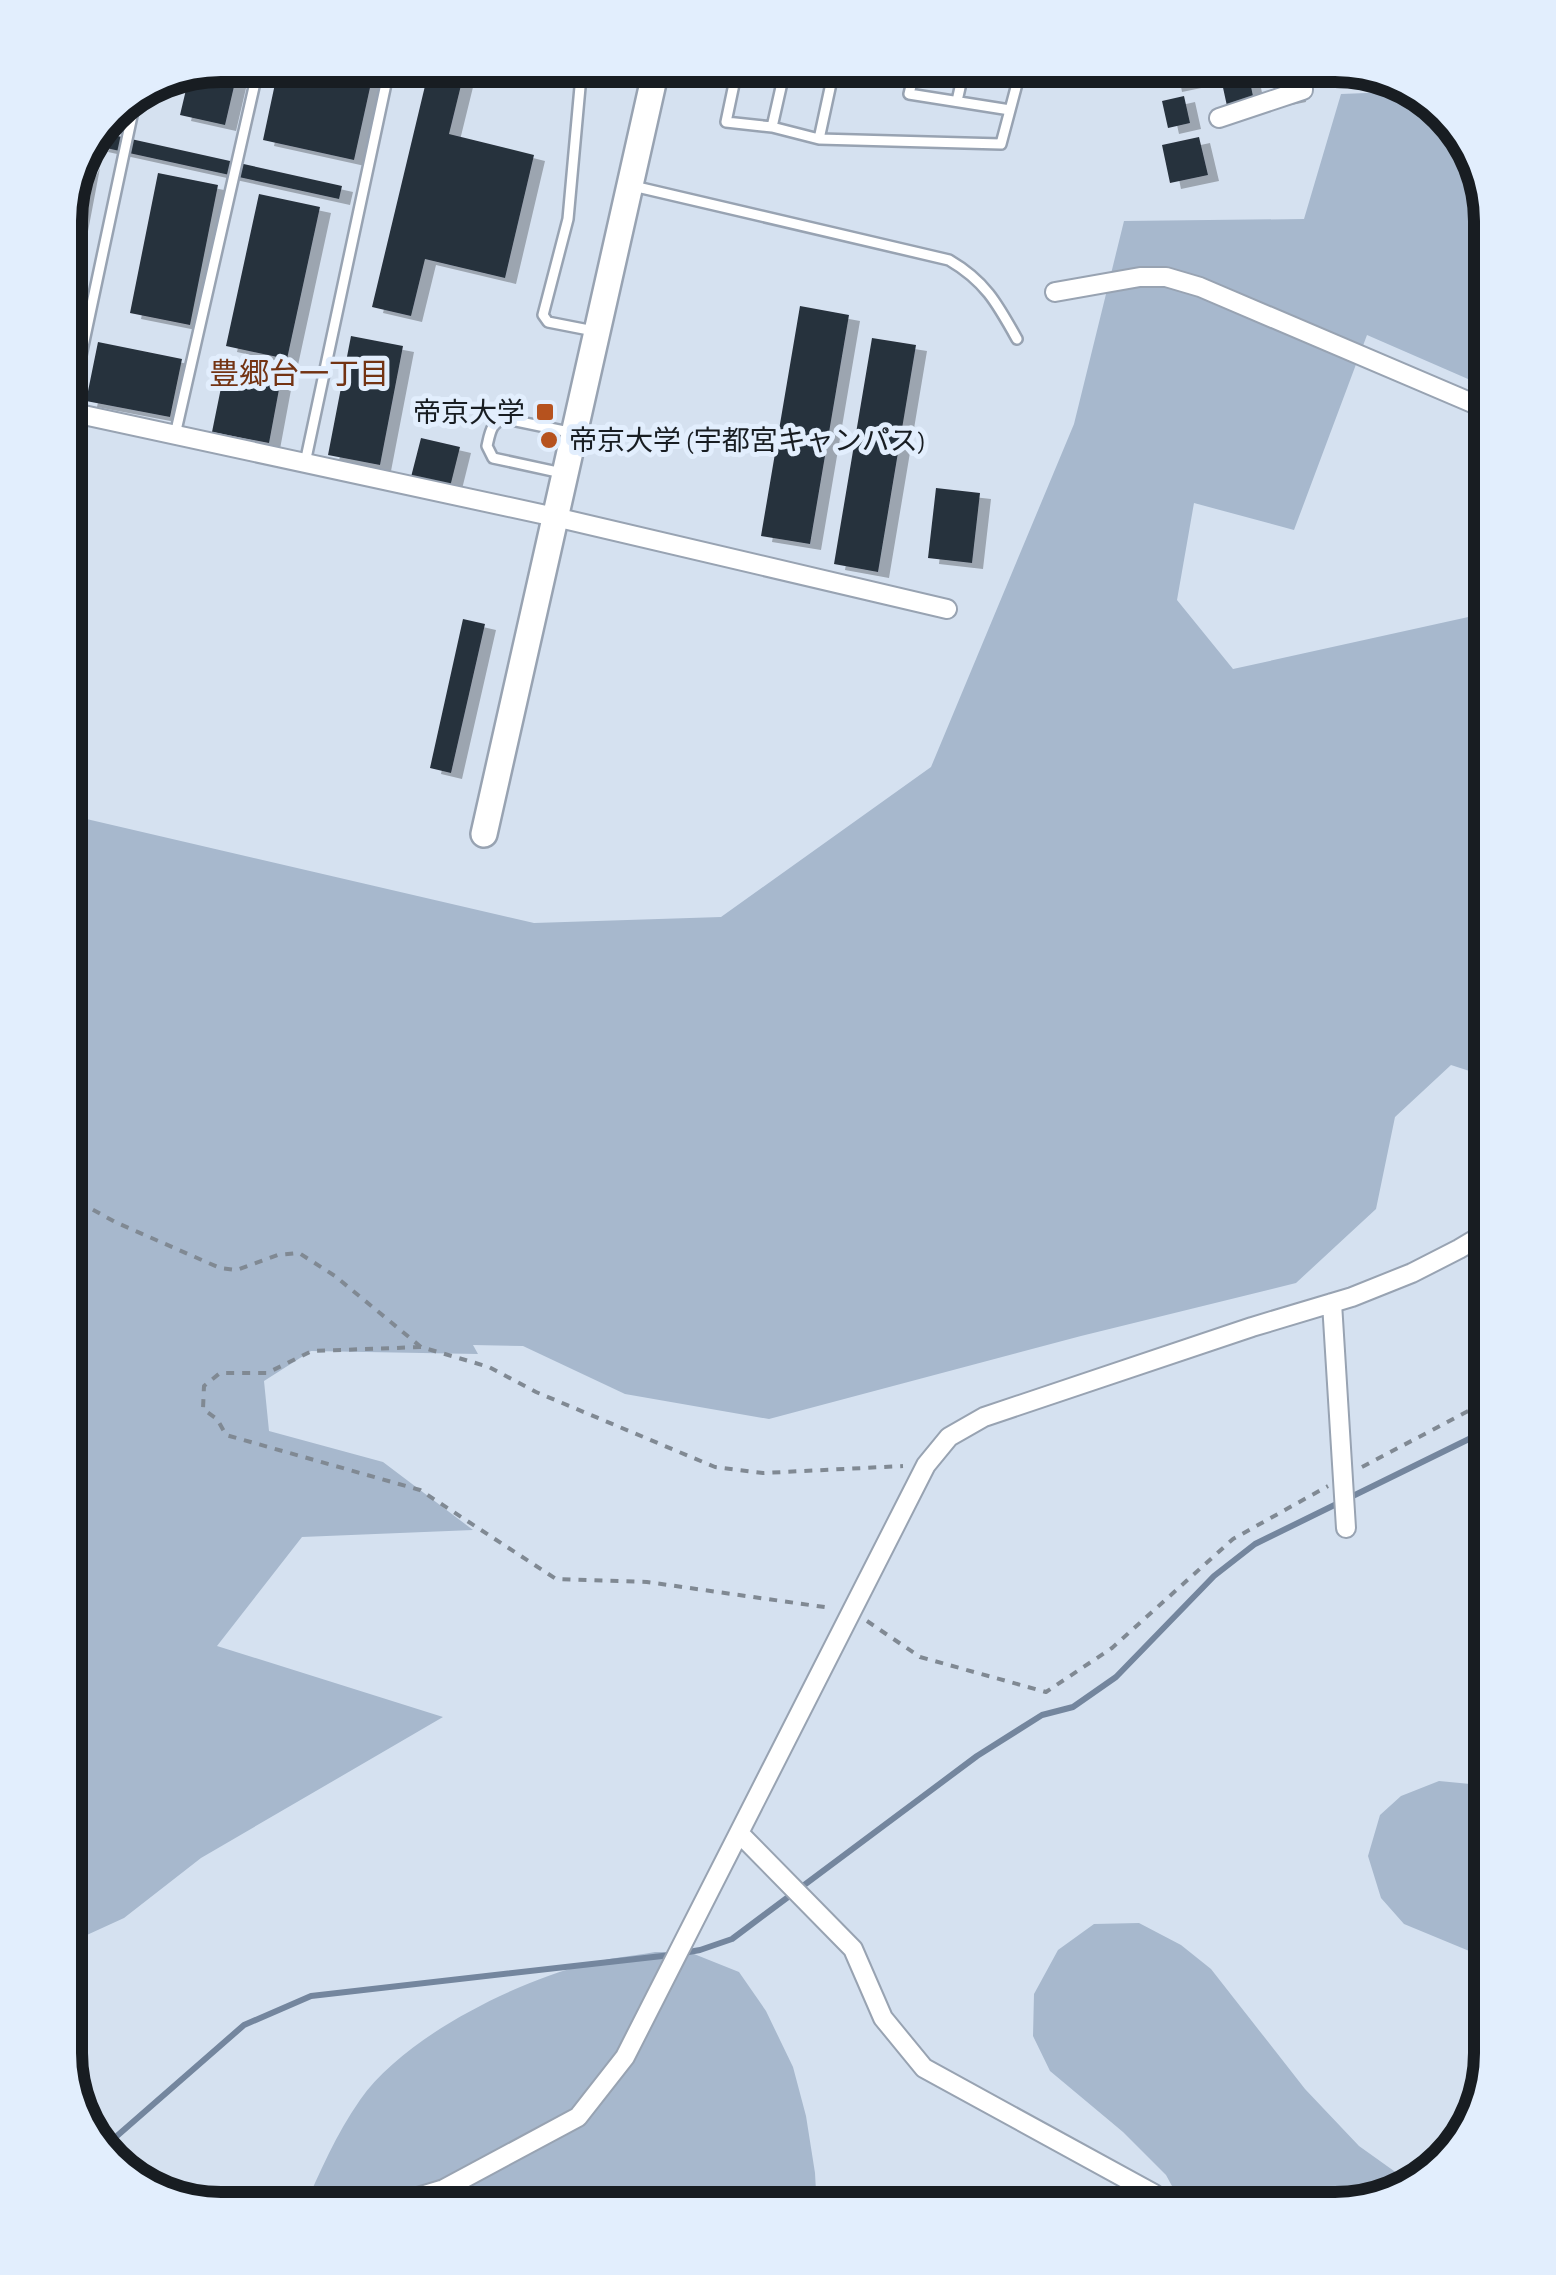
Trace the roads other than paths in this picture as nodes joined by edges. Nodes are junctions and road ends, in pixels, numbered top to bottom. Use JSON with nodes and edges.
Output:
{"nodes":[{"id":1,"x":254,"y":82,"type":"edge"},
{"id":2,"x":386,"y":82,"type":"edge"},
{"id":3,"x":580,"y":82,"type":"edge"},
{"id":4,"x":653,"y":82,"type":"edge"},
{"id":5,"x":734,"y":82,"type":"edge"},
{"id":6,"x":782,"y":82,"type":"edge"},
{"id":7,"x":832,"y":83,"type":"edge"},
{"id":8,"x":912,"y":83,"type":"edge"},
{"id":9,"x":961,"y":83,"type":"edge"},
{"id":10,"x":1017,"y":83,"type":"edge"},
{"id":11,"x":1303,"y":83,"type":"edge"},
{"id":12,"x":957,"y":102,"type":"junction"},
{"id":13,"x":1010,"y":110,"type":"junction"},
{"id":14,"x":132,"y":116,"type":"edge"},
{"id":15,"x":1219,"y":118,"type":"dead end"},
{"id":16,"x":772,"y":128,"type":"junction"},
{"id":17,"x":819,"y":139,"type":"junction"},
{"id":18,"x":630,"y":185,"type":"junction"},
{"id":19,"x":1055,"y":292,"type":"dead end"},
{"id":20,"x":597,"y":332,"type":"junction"},
{"id":21,"x":83,"y":339,"type":"edge"},
{"id":22,"x":1017,"y":339,"type":"dead end"},
{"id":23,"x":1474,"y":403,"type":"edge"},
{"id":24,"x":83,"y":415,"type":"edge"},
{"id":25,"x":574,"y":433,"type":"junction"},
{"id":26,"x":175,"y":435,"type":"junction"},
{"id":27,"x":305,"y":463,"type":"junction"},
{"id":28,"x":564,"y":474,"type":"junction"},
{"id":29,"x":554,"y":517,"type":"junction"},
{"id":30,"x":947,"y":609,"type":"dead end"},
{"id":31,"x":484,"y":834,"type":"dead end"},
{"id":32,"x":1474,"y":1239,"type":"edge"},
{"id":33,"x":1332,"y":1303,"type":"junction"},
{"id":34,"x":1346,"y":1528,"type":"dead end"},
{"id":35,"x":740,"y":1834,"type":"junction"},
{"id":36,"x":434,"y":2192,"type":"edge"},
{"id":37,"x":1150,"y":2192,"type":"edge"}],
"edges":[{"from":1,"to":26,"type":"lane"},
{"from":2,"to":27,"type":"lane"},
{"from":3,"to":20,"type":"lane"},
{"from":4,"to":18,"type":"street"},
{"from":5,"to":16,"type":"lane"},
{"from":6,"to":16,"type":"lane"},
{"from":7,"to":17,"type":"lane"},
{"from":8,"to":12,"type":"lane"},
{"from":9,"to":12,"type":"lane"},
{"from":10,"to":13,"type":"lane"},
{"from":11,"to":15,"type":"street"},
{"from":12,"to":13,"type":"lane"},
{"from":13,"to":17,"type":"lane"},
{"from":14,"to":21,"type":"lane"},
{"from":16,"to":17,"type":"lane"},
{"from":18,"to":20,"type":"street"},
{"from":18,"to":22,"type":"lane"},
{"from":19,"to":23,"type":"street"},
{"from":20,"to":25,"type":"street"},
{"from":24,"to":26,"type":"street"},
{"from":25,"to":28,"type":"street"},
{"from":25,"to":28,"type":"lane"},
{"from":26,"to":27,"type":"street"},
{"from":27,"to":29,"type":"street"},
{"from":28,"to":29,"type":"street"},
{"from":29,"to":30,"type":"street"},
{"from":29,"to":31,"type":"street"},
{"from":32,"to":33,"type":"street"},
{"from":33,"to":34,"type":"street"},
{"from":33,"to":35,"type":"street"},
{"from":35,"to":36,"type":"street"},
{"from":35,"to":37,"type":"street"}]}
